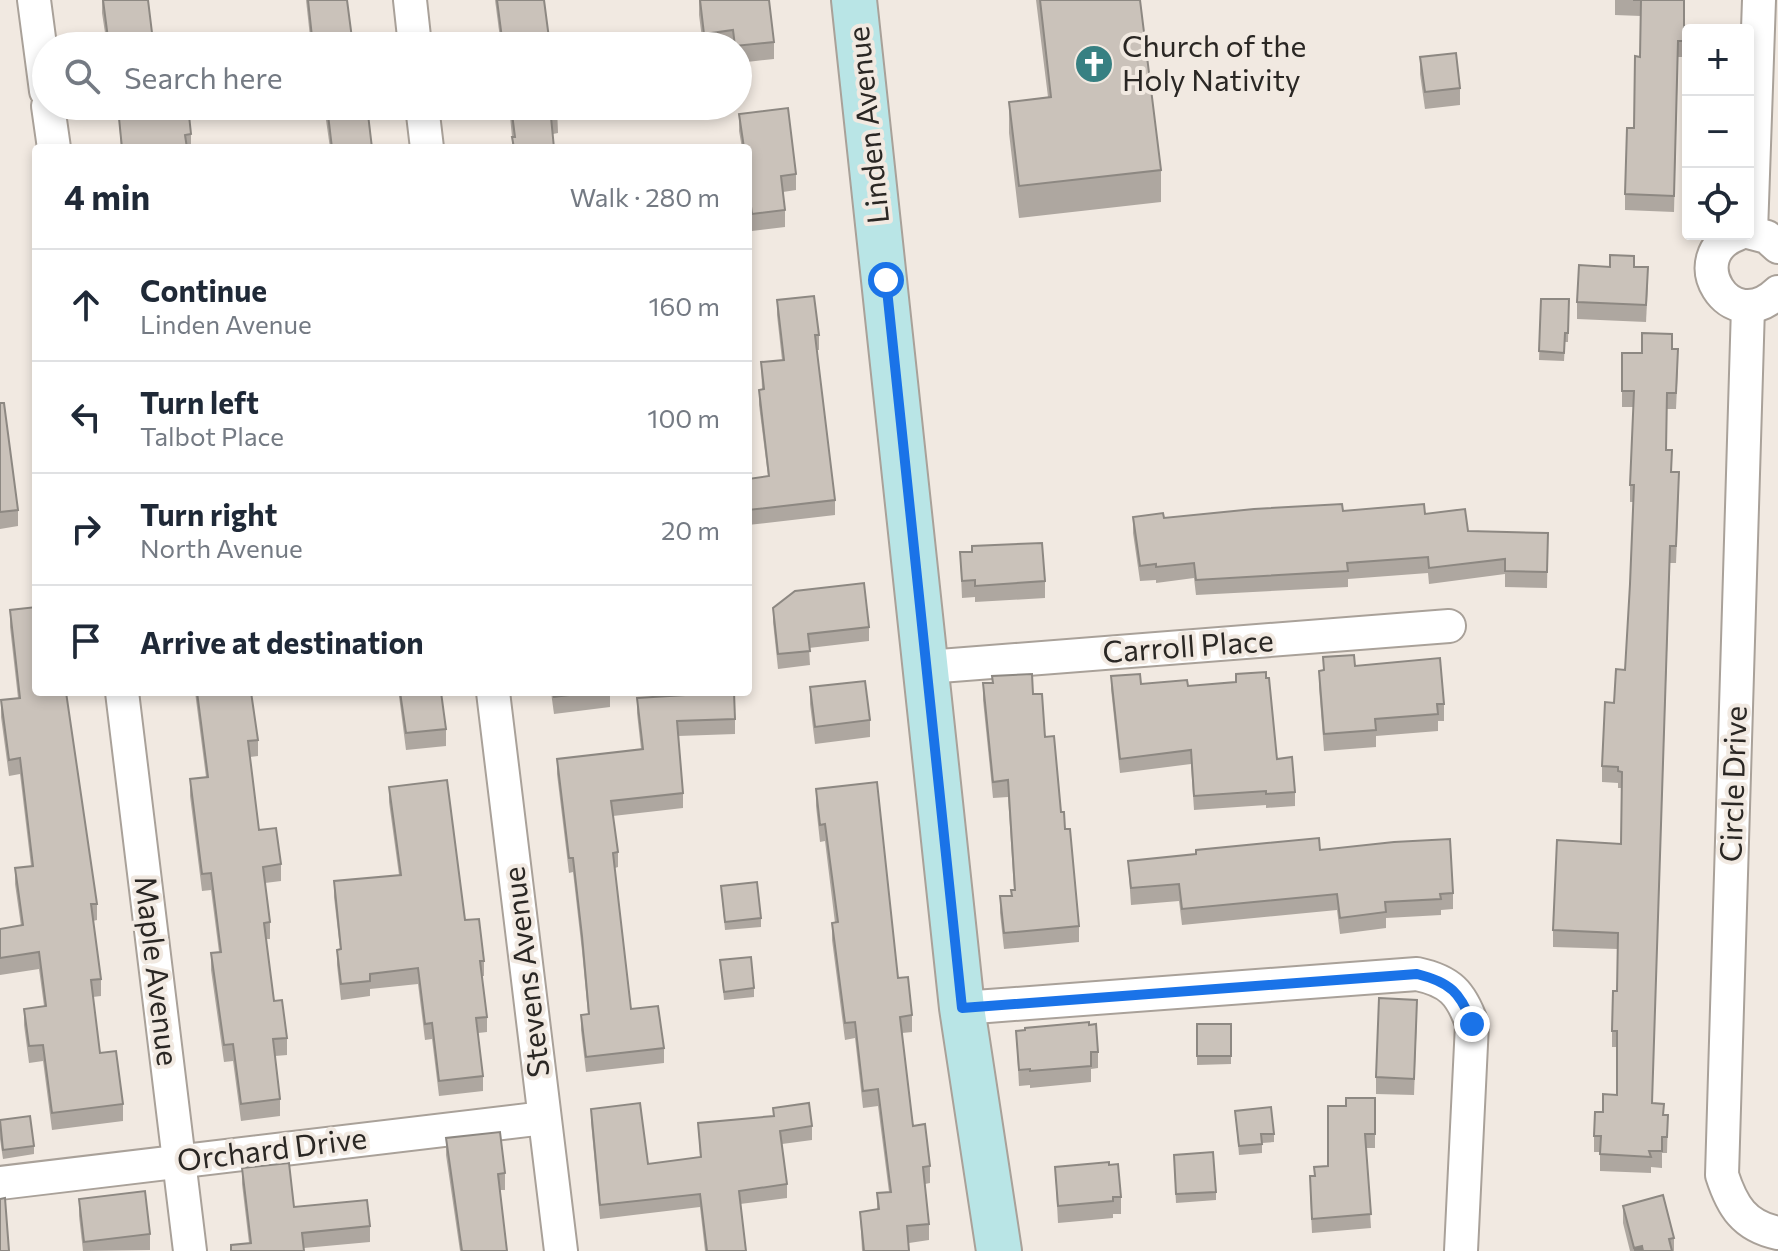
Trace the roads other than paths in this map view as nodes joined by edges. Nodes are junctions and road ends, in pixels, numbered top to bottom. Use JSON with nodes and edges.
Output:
{"nodes":[{"id":1,"x":34,"y":0,"type":"edge"},
{"id":2,"x":410,"y":0,"type":"edge"},
{"id":3,"x":854,"y":0,"type":"edge"},
{"id":4,"x":1759,"y":0,"type":"edge"},
{"id":5,"x":38,"y":32,"type":"edge"},
{"id":6,"x":413,"y":32,"type":"edge"},
{"id":7,"x":50,"y":120,"type":"edge"},
{"id":8,"x":424,"y":120,"type":"edge"},
{"id":9,"x":53,"y":144,"type":"edge"},
{"id":10,"x":427,"y":144,"type":"edge"},
{"id":11,"x":1754,"y":236,"type":"edge"},
{"id":12,"x":1738,"y":240,"type":"edge"},
{"id":13,"x":1778,"y":292,"type":"edge"},
{"id":14,"x":1748,"y":307,"type":"junction"},
{"id":15,"x":1449,"y":626,"type":"dead end"},
{"id":16,"x":927,"y":667,"type":"junction"},
{"id":17,"x":122,"y":696,"type":"edge"},
{"id":18,"x":493,"y":696,"type":"edge"},
{"id":19,"x":962,"y":1008,"type":"junction"},
{"id":20,"x":544,"y":1118,"type":"junction"},
{"id":21,"x":180,"y":1161,"type":"junction"},
{"id":22,"x":0,"y":1183,"type":"edge"},
{"id":23,"x":1778,"y":1233,"type":"edge"},
{"id":24,"x":190,"y":1251,"type":"edge"},
{"id":25,"x":561,"y":1251,"type":"edge"},
{"id":26,"x":999,"y":1251,"type":"edge"},
{"id":27,"x":1461,"y":1251,"type":"edge"}],
"edges":[{"from":1,"to":5,"type":"street"},
{"from":2,"to":6,"type":"street"},
{"from":3,"to":16,"type":"street","name":"Linden Avenue"},
{"from":4,"to":11,"type":"street"},
{"from":7,"to":9,"type":"street"},
{"from":8,"to":10,"type":"street"},
{"from":12,"to":14,"type":"street"},
{"from":13,"to":14,"type":"street"},
{"from":14,"to":23,"type":"street","name":"Circle Drive"},
{"from":15,"to":16,"type":"street","name":"Carroll Place"},
{"from":16,"to":19,"type":"street","name":"Linden Avenue"},
{"from":17,"to":21,"type":"street","name":"Maple Avenue"},
{"from":18,"to":20,"type":"street","name":"Stevens Avenue"},
{"from":19,"to":26,"type":"street","name":"Linden Avenue"},
{"from":19,"to":27,"type":"street"},
{"from":20,"to":21,"type":"street","name":"Orchard Drive"},
{"from":20,"to":25,"type":"street","name":"Stevens Avenue"},
{"from":21,"to":22,"type":"street","name":"Orchard Drive"},
{"from":21,"to":24,"type":"street","name":"Maple Avenue"}]}
